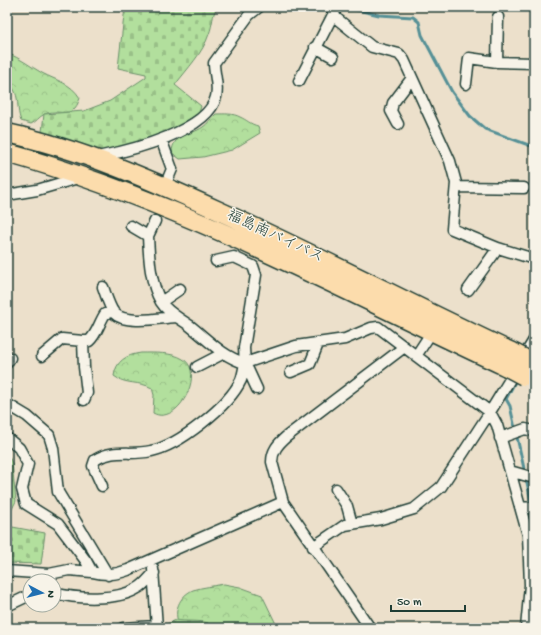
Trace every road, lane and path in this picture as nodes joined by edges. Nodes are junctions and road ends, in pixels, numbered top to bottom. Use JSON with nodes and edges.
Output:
{"nodes":[{"id":1,"x":259,"y":7,"type":"edge"},
{"id":2,"x":334,"y":8,"type":"edge"},
{"id":3,"x":498,"y":17,"type":"dead end"},
{"id":4,"x":315,"y":47,"type":"junction"},
{"id":5,"x":333,"y":57,"type":"dead end"},
{"id":6,"x":497,"y":62,"type":"junction"},
{"id":7,"x":534,"y":63,"type":"edge"},
{"id":8,"x":412,"y":78,"type":"junction"},
{"id":9,"x":299,"y":81,"type":"dead end"},
{"id":10,"x":466,"y":84,"type":"dead end"},
{"id":11,"x":398,"y":124,"type":"dead end"},
{"id":12,"x":7,"y":133,"type":"edge"},
{"id":13,"x":161,"y":139,"type":"junction"},
{"id":14,"x":7,"y":153,"type":"edge"},
{"id":15,"x":102,"y":156,"type":"dead end"},
{"id":16,"x":80,"y":178,"type":"junction"},
{"id":17,"x":167,"y":181,"type":"dead end"},
{"id":18,"x":456,"y":187,"type":"junction"},
{"id":19,"x":524,"y":188,"type":"dead end"},
{"id":20,"x":7,"y":195,"type":"edge"},
{"id":21,"x":155,"y":221,"type":"dead end"},
{"id":22,"x":131,"y":226,"type":"dead end"},
{"id":23,"x":148,"y":236,"type":"junction"},
{"id":24,"x":498,"y":248,"type":"junction"},
{"id":25,"x":534,"y":259,"type":"edge"},
{"id":26,"x":216,"y":261,"type":"dead end"},
{"id":27,"x":103,"y":287,"type":"dead end"},
{"id":28,"x":180,"y":289,"type":"dead end"},
{"id":29,"x":468,"y":290,"type":"dead end"},
{"id":30,"x":161,"y":302,"type":"junction"},
{"id":31,"x":113,"y":312,"type":"junction"},
{"id":32,"x":176,"y":317,"type":"junction"},
{"id":33,"x":432,"y":333,"type":"junction"},
{"id":34,"x":534,"y":340,"type":"edge"},
{"id":35,"x":83,"y":341,"type":"junction"},
{"id":36,"x":318,"y":344,"type":"junction"},
{"id":37,"x":403,"y":348,"type":"junction"},
{"id":38,"x":224,"y":354,"type":"junction"},
{"id":39,"x":42,"y":356,"type":"dead end"},
{"id":40,"x":416,"y":356,"type":"junction"},
{"id":41,"x":510,"y":360,"type":"junction"},
{"id":42,"x":245,"y":363,"type":"junction"},
{"id":43,"x":197,"y":367,"type":"dead end"},
{"id":44,"x":531,"y":371,"type":"edge"},
{"id":45,"x":291,"y":372,"type":"dead end"},
{"id":46,"x":257,"y":389,"type":"dead end"},
{"id":47,"x":84,"y":400,"type":"dead end"},
{"id":48,"x":7,"y":404,"type":"edge"},
{"id":49,"x":490,"y":412,"type":"junction"},
{"id":50,"x":534,"y":431,"type":"edge"},
{"id":51,"x":7,"y":438,"type":"edge"},
{"id":52,"x":500,"y":438,"type":"junction"},
{"id":53,"x":510,"y":471,"type":"junction"},
{"id":54,"x":534,"y":478,"type":"edge"},
{"id":55,"x":102,"y":486,"type":"dead end"},
{"id":56,"x":336,"y":489,"type":"dead end"},
{"id":57,"x":283,"y":502,"type":"junction"},
{"id":58,"x":520,"y":507,"type":"junction"},
{"id":59,"x":534,"y":508,"type":"edge"},
{"id":60,"x":352,"y":524,"type":"junction"},
{"id":61,"x":314,"y":547,"type":"junction"},
{"id":62,"x":152,"y":559,"type":"junction"},
{"id":63,"x":7,"y":571,"type":"edge"},
{"id":64,"x":92,"y":572,"type":"junction"},
{"id":65,"x":154,"y":573,"type":"junction"},
{"id":66,"x":108,"y":575,"type":"junction"},
{"id":67,"x":62,"y":594,"type":"edge"},
{"id":68,"x":22,"y":599,"type":"edge"},
{"id":69,"x":7,"y":606,"type":"edge"},
{"id":70,"x":156,"y":627,"type":"edge"},
{"id":71,"x":123,"y":628,"type":"edge"},
{"id":72,"x":370,"y":628,"type":"edge"},
{"id":73,"x":526,"y":628,"type":"edge"}],
"edges":[{"from":1,"to":13,"type":"street"},
{"from":2,"to":4,"type":"street"},
{"from":2,"to":8,"type":"street"},
{"from":3,"to":6,"type":"street"},
{"from":4,"to":5,"type":"street"},
{"from":4,"to":9,"type":"street"},
{"from":6,"to":7,"type":"street"},
{"from":6,"to":10,"type":"street"},
{"from":8,"to":11,"type":"street"},
{"from":8,"to":18,"type":"street"},
{"from":12,"to":41,"type":"highway","name":"福島南バイパス"},
{"from":13,"to":15,"type":"street"},
{"from":13,"to":17,"type":"street"},
{"from":14,"to":16,"type":"highway","name":"福島南バイパス"},
{"from":16,"to":20,"type":"street"},
{"from":16,"to":33,"type":"highway","name":"福島南バイパス"},
{"from":18,"to":19,"type":"street"},
{"from":18,"to":24,"type":"street"},
{"from":21,"to":23,"type":"street"},
{"from":22,"to":23,"type":"street"},
{"from":23,"to":30,"type":"street"},
{"from":24,"to":25,"type":"street"},
{"from":24,"to":29,"type":"street"},
{"from":26,"to":42,"type":"street"},
{"from":27,"to":31,"type":"street"},
{"from":28,"to":30,"type":"street"},
{"from":30,"to":32,"type":"street"},
{"from":31,"to":32,"type":"street"},
{"from":31,"to":35,"type":"street"},
{"from":32,"to":38,"type":"street"},
{"from":33,"to":40,"type":"street"},
{"from":33,"to":41,"type":"highway","name":"福島南バイパス"},
{"from":34,"to":49,"type":"street"},
{"from":35,"to":39,"type":"street"},
{"from":35,"to":47,"type":"street"},
{"from":36,"to":37,"type":"street"},
{"from":36,"to":42,"type":"street"},
{"from":36,"to":45,"type":"street"},
{"from":37,"to":40,"type":"street"},
{"from":37,"to":57,"type":"street"},
{"from":38,"to":42,"type":"street"},
{"from":38,"to":43,"type":"street"},
{"from":40,"to":49,"type":"street"},
{"from":41,"to":44,"type":"highway","name":"福島南バイパス","bridge":true},
{"from":42,"to":46,"type":"street"},
{"from":42,"to":55,"type":"street"},
{"from":48,"to":66,"type":"street"},
{"from":49,"to":52,"type":"street"},
{"from":49,"to":60,"type":"street"},
{"from":50,"to":52,"type":"street"},
{"from":51,"to":64,"type":"street"},
{"from":52,"to":53,"type":"street"},
{"from":53,"to":54,"type":"street"},
{"from":53,"to":58,"type":"street"},
{"from":56,"to":60,"type":"street"},
{"from":57,"to":61,"type":"street"},
{"from":57,"to":62,"type":"street"},
{"from":58,"to":59,"type":"street"},
{"from":58,"to":73,"type":"street"},
{"from":60,"to":61,"type":"street"},
{"from":61,"to":72,"type":"street"},
{"from":62,"to":65,"type":"street"},
{"from":62,"to":66,"type":"street"},
{"from":63,"to":64,"type":"street"},
{"from":64,"to":66,"type":"street"},
{"from":65,"to":67,"type":"street"},
{"from":65,"to":70,"type":"street"},
{"from":68,"to":69,"type":"street"},
{"from":70,"to":71,"type":"street"}]}
